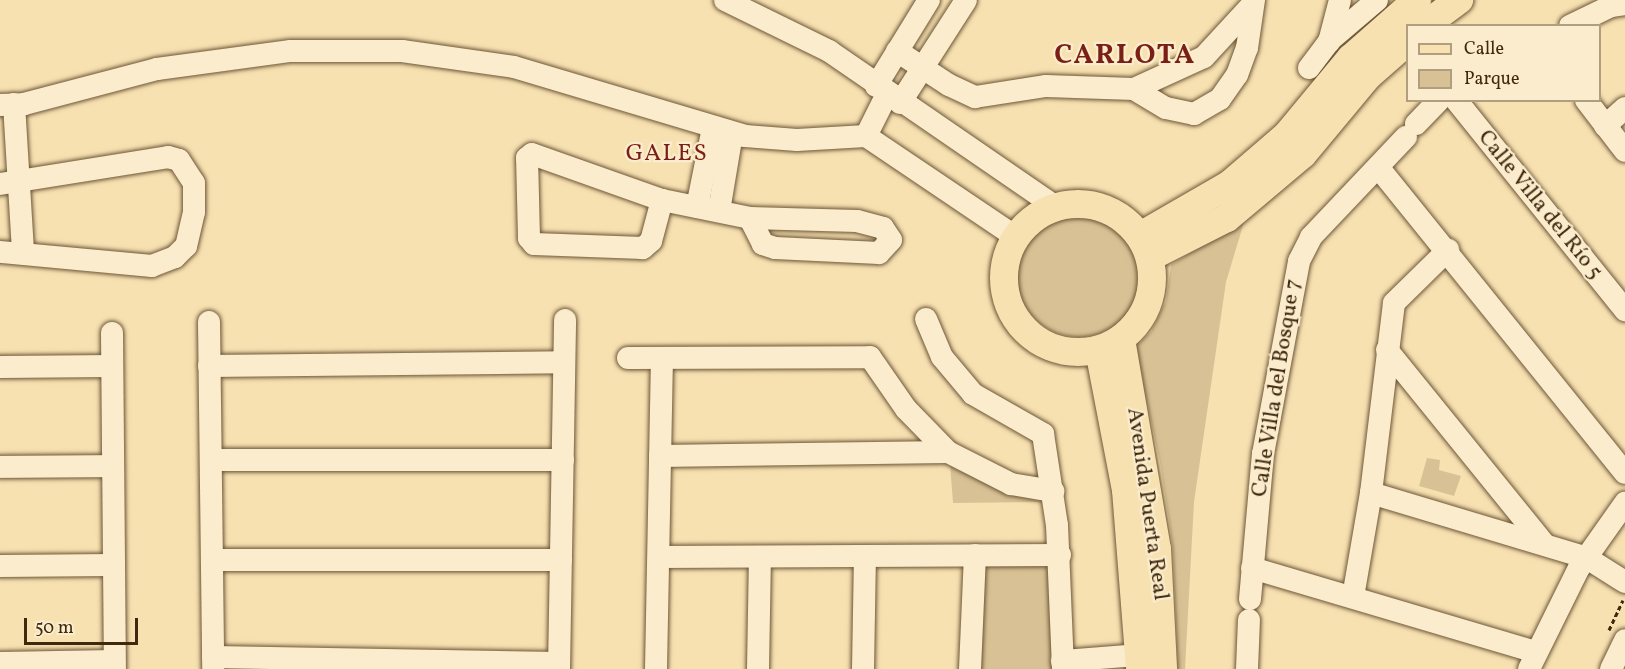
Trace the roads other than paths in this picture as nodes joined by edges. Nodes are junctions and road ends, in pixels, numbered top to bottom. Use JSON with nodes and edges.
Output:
{"nodes":[{"id":1,"x":725,"y":0,"type":"edge"},
{"id":2,"x":929,"y":0,"type":"edge"},
{"id":3,"x":1340,"y":0,"type":"edge"},
{"id":4,"x":1377,"y":0,"type":"edge"},
{"id":5,"x":1417,"y":0,"type":"edge"},
{"id":6,"x":1459,"y":0,"type":"edge"},
{"id":7,"x":958,"y":2,"type":"edge"},
{"id":8,"x":1253,"y":2,"type":"edge"},
{"id":9,"x":1625,"y":4,"type":"edge"},
{"id":10,"x":1427,"y":24,"type":"edge"},
{"id":11,"x":1574,"y":24,"type":"edge"},
{"id":12,"x":1406,"y":42,"type":"edge"},
{"id":13,"x":1340,"y":50,"type":"junction"},
{"id":14,"x":897,"y":51,"type":"junction"},
{"id":15,"x":921,"y":67,"type":"junction"},
{"id":16,"x":1309,"y":68,"type":"dead end"},
{"id":17,"x":1134,"y":89,"type":"junction"},
{"id":18,"x":888,"y":94,"type":"junction"},
{"id":19,"x":1437,"y":102,"type":"edge"},
{"id":20,"x":1458,"y":102,"type":"edge"},
{"id":21,"x":1587,"y":102,"type":"edge"},
{"id":22,"x":1625,"y":108,"type":"edge"},
{"id":23,"x":5,"y":110,"type":"edge"},
{"id":24,"x":1605,"y":126,"type":"junction"},
{"id":25,"x":722,"y":130,"type":"junction"},
{"id":26,"x":866,"y":136,"type":"junction"},
{"id":27,"x":1625,"y":150,"type":"edge"},
{"id":28,"x":1378,"y":167,"type":"junction"},
{"id":29,"x":9,"y":183,"type":"edge"},
{"id":30,"x":662,"y":200,"type":"junction"},
{"id":31,"x":697,"y":207,"type":"junction"},
{"id":32,"x":1056,"y":207,"type":"junction"},
{"id":33,"x":719,"y":211,"type":"junction"},
{"id":34,"x":750,"y":218,"type":"junction"},
{"id":35,"x":1016,"y":237,"type":"junction"},
{"id":36,"x":1145,"y":246,"type":"junction"},
{"id":37,"x":1448,"y":250,"type":"junction"},
{"id":38,"x":11,"y":251,"type":"edge"},
{"id":39,"x":1625,"y":310,"type":"edge"},
{"id":40,"x":926,"y":319,"type":"dead end"},
{"id":41,"x":565,"y":320,"type":"dead end"},
{"id":42,"x":209,"y":322,"type":"dead end"},
{"id":43,"x":112,"y":333,"type":"dead end"},
{"id":44,"x":1110,"y":345,"type":"junction"},
{"id":45,"x":1387,"y":350,"type":"junction"},
{"id":46,"x":628,"y":358,"type":"dead end"},
{"id":47,"x":662,"y":359,"type":"junction"},
{"id":48,"x":564,"y":362,"type":"junction"},
{"id":49,"x":112,"y":366,"type":"junction"},
{"id":50,"x":210,"y":366,"type":"junction"},
{"id":51,"x":0,"y":367,"type":"edge"},
{"id":52,"x":948,"y":452,"type":"junction"},
{"id":53,"x":660,"y":456,"type":"junction"},
{"id":54,"x":211,"y":460,"type":"junction"},
{"id":55,"x":563,"y":460,"type":"junction"},
{"id":56,"x":113,"y":466,"type":"junction"},
{"id":57,"x":0,"y":467,"type":"edge"},
{"id":58,"x":1625,"y":473,"type":"edge"},
{"id":59,"x":1053,"y":491,"type":"junction"},
{"id":60,"x":1371,"y":494,"type":"junction"},
{"id":61,"x":1625,"y":503,"type":"edge"},
{"id":62,"x":1544,"y":544,"type":"junction"},
{"id":63,"x":975,"y":555,"type":"junction"},
{"id":64,"x":1060,"y":555,"type":"junction"},
{"id":65,"x":760,"y":556,"type":"junction"},
{"id":66,"x":865,"y":556,"type":"junction"},
{"id":67,"x":658,"y":557,"type":"junction"},
{"id":68,"x":212,"y":560,"type":"junction"},
{"id":69,"x":561,"y":560,"type":"junction"},
{"id":70,"x":1578,"y":560,"type":"junction"},
{"id":71,"x":112,"y":565,"type":"junction"},
{"id":72,"x":0,"y":566,"type":"edge"},
{"id":73,"x":1252,"y":567,"type":"junction"},
{"id":74,"x":1353,"y":597,"type":"junction"},
{"id":75,"x":1624,"y":599,"type":"edge"},
{"id":76,"x":1625,"y":640,"type":"edge"},
{"id":77,"x":1532,"y":661,"type":"edge"},
{"id":78,"x":213,"y":663,"type":"edge"},
{"id":79,"x":315,"y":664,"type":"edge"},
{"id":80,"x":1145,"y":664,"type":"edge"},
{"id":81,"x":7,"y":665,"type":"edge"},
{"id":82,"x":115,"y":665,"type":"edge"},
{"id":83,"x":459,"y":665,"type":"edge"},
{"id":84,"x":1063,"y":665,"type":"edge"},
{"id":85,"x":559,"y":666,"type":"edge"},
{"id":86,"x":657,"y":669,"type":"edge"},
{"id":87,"x":758,"y":669,"type":"edge"},
{"id":88,"x":863,"y":669,"type":"edge"},
{"id":89,"x":970,"y":669,"type":"edge"},
{"id":90,"x":1093,"y":669,"type":"edge"},
{"id":91,"x":1247,"y":669,"type":"edge"},
{"id":92,"x":1611,"y":669,"type":"edge"}],
"edges":[{"from":1,"to":18,"type":"street"},
{"from":2,"to":14,"type":"street"},
{"from":3,"to":13,"type":"street"},
{"from":4,"to":13,"type":"street"},
{"from":5,"to":13,"type":"main road"},
{"from":6,"to":10,"type":"main road"},
{"from":7,"to":15,"type":"street"},
{"from":8,"to":17,"type":"street"},
{"from":8,"to":17,"type":"street"},
{"from":9,"to":11,"type":"street"},
{"from":12,"to":36,"type":"main road"},
{"from":13,"to":16,"type":"street"},
{"from":13,"to":36,"type":"main road"},
{"from":14,"to":15,"type":"street"},
{"from":14,"to":18,"type":"street"},
{"from":15,"to":17,"type":"street"},
{"from":15,"to":18,"type":"street"},
{"from":18,"to":26,"type":"street"},
{"from":18,"to":32,"type":"street"},
{"from":19,"to":28,"type":"street","name":"Calle Villa del Bosque 7"},
{"from":20,"to":39,"type":"street","name":"Calle Villa del Río 5"},
{"from":21,"to":24,"type":"street"},
{"from":22,"to":24,"type":"street"},
{"from":23,"to":25,"type":"street"},
{"from":23,"to":29,"type":"street"},
{"from":24,"to":27,"type":"street"},
{"from":25,"to":26,"type":"street"},
{"from":25,"to":31,"type":"street"},
{"from":25,"to":33,"type":"street"},
{"from":26,"to":35,"type":"street"},
{"from":28,"to":37,"type":"street"},
{"from":28,"to":73,"type":"street","name":"Calle Villa del Bosque 7"},
{"from":29,"to":38,"type":"street"},
{"from":29,"to":38,"type":"street"},
{"from":30,"to":30,"type":"street"},
{"from":30,"to":31,"type":"street"},
{"from":31,"to":33,"type":"street"},
{"from":32,"to":35,"type":"main road"},
{"from":32,"to":36,"type":"main road"},
{"from":33,"to":34,"type":"street"},
{"from":34,"to":34,"type":"street"},
{"from":35,"to":44,"type":"main road"},
{"from":36,"to":44,"type":"main road"},
{"from":37,"to":45,"type":"street"},
{"from":37,"to":58,"type":"street"},
{"from":40,"to":59,"type":"street"},
{"from":41,"to":48,"type":"street"},
{"from":42,"to":50,"type":"street"},
{"from":43,"to":49,"type":"street"},
{"from":44,"to":80,"type":"main road","name":"Avenida Puerta Real"},
{"from":45,"to":60,"type":"street"},
{"from":45,"to":62,"type":"street"},
{"from":46,"to":47,"type":"street"},
{"from":47,"to":52,"type":"street"},
{"from":47,"to":53,"type":"street"},
{"from":48,"to":50,"type":"street"},
{"from":48,"to":55,"type":"street"},
{"from":49,"to":51,"type":"street"},
{"from":49,"to":56,"type":"street"},
{"from":50,"to":54,"type":"street"},
{"from":52,"to":53,"type":"street"},
{"from":52,"to":59,"type":"street"},
{"from":53,"to":67,"type":"street"},
{"from":54,"to":55,"type":"street"},
{"from":54,"to":68,"type":"street"},
{"from":55,"to":69,"type":"street"},
{"from":56,"to":57,"type":"street"},
{"from":56,"to":71,"type":"street"},
{"from":59,"to":64,"type":"street"},
{"from":60,"to":62,"type":"street"},
{"from":60,"to":74,"type":"street"},
{"from":61,"to":70,"type":"street"},
{"from":62,"to":70,"type":"street"},
{"from":63,"to":64,"type":"street"},
{"from":63,"to":66,"type":"street"},
{"from":63,"to":89,"type":"street"},
{"from":64,"to":84,"type":"street"},
{"from":65,"to":66,"type":"street"},
{"from":65,"to":67,"type":"street"},
{"from":65,"to":87,"type":"street"},
{"from":66,"to":88,"type":"street"},
{"from":67,"to":86,"type":"street"},
{"from":68,"to":69,"type":"street"},
{"from":68,"to":78,"type":"street"},
{"from":69,"to":85,"type":"street"},
{"from":70,"to":75,"type":"street"},
{"from":70,"to":77,"type":"street"},
{"from":71,"to":72,"type":"street"},
{"from":71,"to":82,"type":"street"},
{"from":73,"to":74,"type":"street"},
{"from":73,"to":91,"type":"street","name":"Calle Villa del Bosque 7"},
{"from":74,"to":77,"type":"street"},
{"from":76,"to":92,"type":"street"},
{"from":78,"to":79,"type":"street"},
{"from":79,"to":83,"type":"street"},
{"from":80,"to":84,"type":"street"},
{"from":80,"to":90,"type":"street"},
{"from":81,"to":82,"type":"street"},
{"from":83,"to":85,"type":"street"}]}
